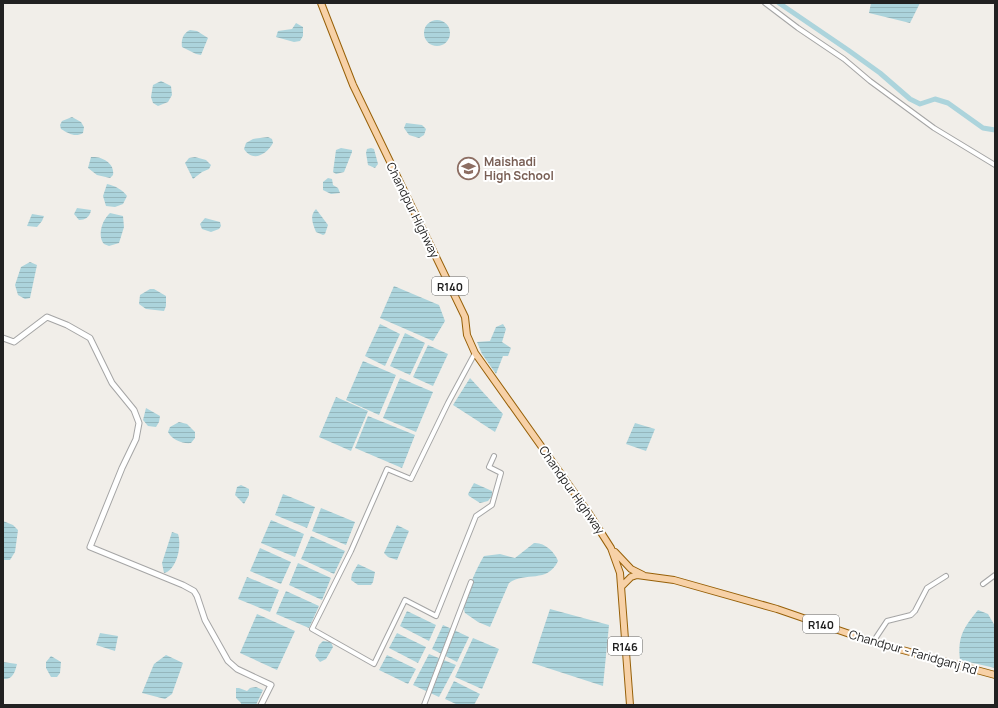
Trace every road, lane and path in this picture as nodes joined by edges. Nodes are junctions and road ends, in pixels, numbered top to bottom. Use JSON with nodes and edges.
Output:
{"nodes":[{"id":1,"x":321,"y":3,"type":"edge"},
{"id":2,"x":765,"y":3,"type":"edge"},
{"id":3,"x":995,"y":165,"type":"edge"},
{"id":4,"x":3,"y":338,"type":"edge"},
{"id":5,"x":475,"y":353,"type":"junction"},
{"id":6,"x":494,"y":456,"type":"dead end"},
{"id":7,"x":611,"y":548,"type":"junction"},
{"id":8,"x":995,"y":575,"type":"edge"},
{"id":9,"x":646,"y":576,"type":"junction"},
{"id":10,"x":946,"y":576,"type":"dead end"},
{"id":11,"x":471,"y":582,"type":"dead end"},
{"id":12,"x":983,"y":584,"type":"dead end"},
{"id":13,"x":622,"y":586,"type":"junction"},
{"id":14,"x":873,"y":642,"type":"junction"},
{"id":15,"x":995,"y":675,"type":"edge"},
{"id":16,"x":262,"y":705,"type":"edge"},
{"id":17,"x":424,"y":705,"type":"edge"},
{"id":18,"x":630,"y":705,"type":"edge"}],
"edges":[{"from":1,"to":5,"type":"main road","name":"Chandpur Highway","number":"R140"},
{"from":2,"to":3,"type":"street"},
{"from":4,"to":16,"type":"street"},
{"from":5,"to":6,"type":"street"},
{"from":5,"to":7,"type":"main road","name":"Chandpur Highway","number":"R140"},
{"from":7,"to":9,"type":"main road","number":"R140"},
{"from":7,"to":13,"type":"main road","number":"R140"},
{"from":8,"to":12,"type":"street"},
{"from":9,"to":13,"type":"main road","number":"R140"},
{"from":9,"to":14,"type":"main road","name":"Chandpur - Faridganj Rd","number":"R140"},
{"from":10,"to":14,"type":"street"},
{"from":11,"to":17,"type":"street"},
{"from":13,"to":18,"type":"main road","number":"R146"},
{"from":14,"to":15,"type":"main road","name":"Chandpur - Faridganj Rd","number":"R140"}]}
